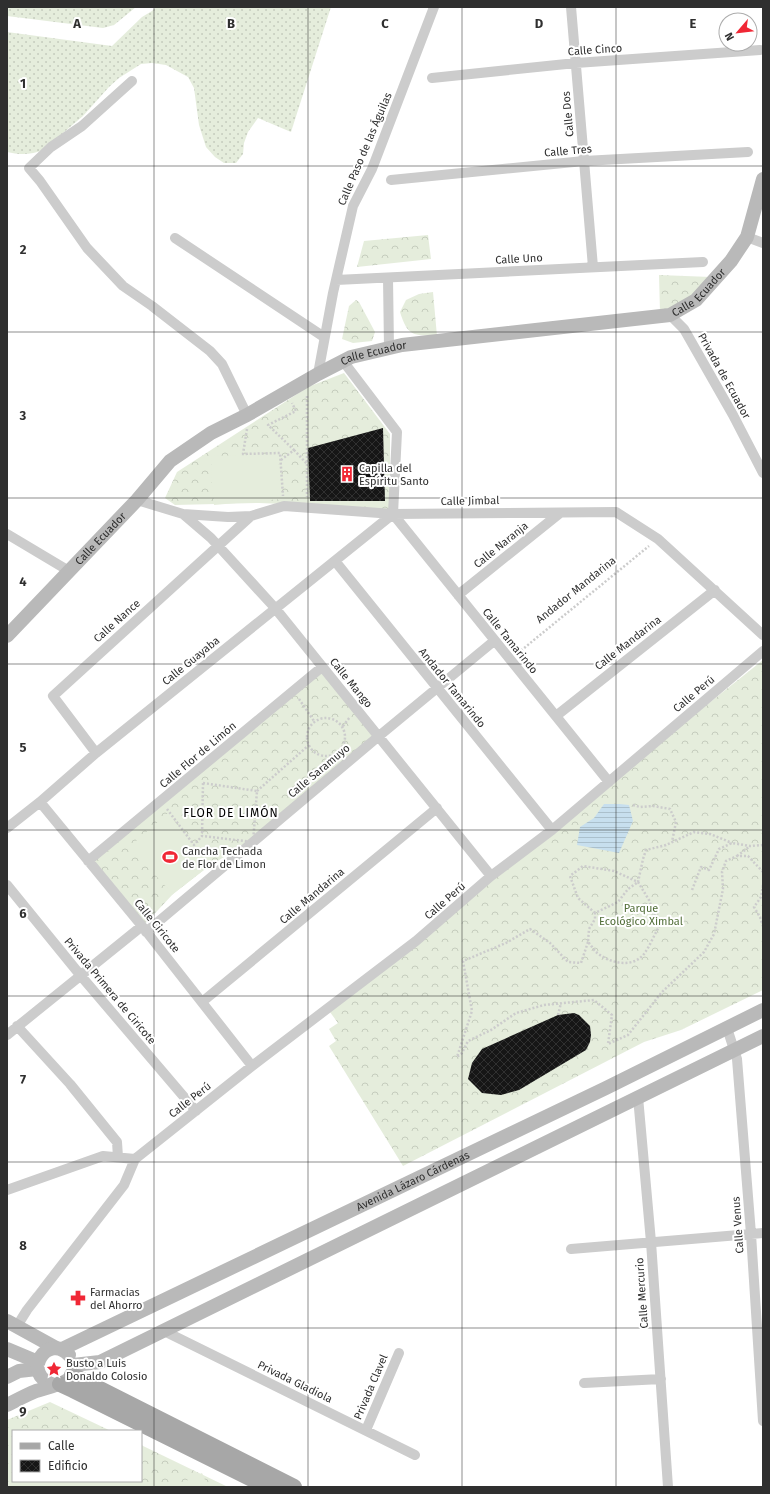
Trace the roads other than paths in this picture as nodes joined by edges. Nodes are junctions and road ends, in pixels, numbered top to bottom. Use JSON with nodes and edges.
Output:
{"nodes":[{"id":1,"x":434,"y":7,"type":"edge"},
{"id":2,"x":571,"y":7,"type":"edge"},
{"id":3,"x":760,"y":50,"type":"dead end"},
{"id":4,"x":576,"y":63,"type":"junction"},
{"id":5,"x":432,"y":78,"type":"dead end"},
{"id":6,"x":132,"y":81,"type":"dead end"},
{"id":7,"x":748,"y":152,"type":"dead end"},
{"id":8,"x":584,"y":162,"type":"junction"},
{"id":9,"x":763,"y":179,"type":"edge"},
{"id":10,"x":392,"y":180,"type":"dead end"},
{"id":11,"x":747,"y":237,"type":"junction"},
{"id":12,"x":175,"y":238,"type":"dead end"},
{"id":13,"x":763,"y":243,"type":"edge"},
{"id":14,"x":703,"y":262,"type":"dead end"},
{"id":15,"x":593,"y":267,"type":"junction"},
{"id":16,"x":388,"y":278,"type":"junction"},
{"id":17,"x":336,"y":280,"type":"junction"},
{"id":18,"x":670,"y":315,"type":"junction"},
{"id":19,"x":324,"y":337,"type":"junction"},
{"id":20,"x":389,"y":348,"type":"junction"},
{"id":21,"x":343,"y":361,"type":"junction"},
{"id":22,"x":318,"y":374,"type":"junction"},
{"id":23,"x":247,"y":415,"type":"junction"},
{"id":24,"x":763,"y":473,"type":"edge"},
{"id":25,"x":137,"y":500,"type":"junction"},
{"id":26,"x":560,"y":513,"type":"junction"},
{"id":27,"x":183,"y":514,"type":"junction"},
{"id":28,"x":393,"y":514,"type":"junction"},
{"id":29,"x":251,"y":516,"type":"junction"},
{"id":30,"x":7,"y":534,"type":"edge"},
{"id":31,"x":218,"y":546,"type":"junction"},
{"id":32,"x":335,"y":562,"type":"junction"},
{"id":33,"x":69,"y":571,"type":"junction"},
{"id":34,"x":715,"y":590,"type":"junction"},
{"id":35,"x":458,"y":595,"type":"junction"},
{"id":36,"x":275,"y":608,"type":"junction"},
{"id":37,"x":763,"y":635,"type":"edge"},
{"id":38,"x":7,"y":636,"type":"edge"},
{"id":39,"x":494,"y":641,"type":"junction"},
{"id":40,"x":763,"y":651,"type":"edge"},
{"id":41,"x":322,"y":667,"type":"junction"},
{"id":42,"x":436,"y":688,"type":"junction"},
{"id":43,"x":556,"y":716,"type":"junction"},
{"id":44,"x":378,"y":736,"type":"junction"},
{"id":45,"x":96,"y":753,"type":"junction"},
{"id":46,"x":609,"y":782,"type":"junction"},
{"id":47,"x":40,"y":802,"type":"junction"},
{"id":48,"x":437,"y":808,"type":"junction"},
{"id":49,"x":7,"y":828,"type":"edge"},
{"id":50,"x":552,"y":830,"type":"junction"},
{"id":51,"x":88,"y":862,"type":"junction"},
{"id":52,"x":491,"y":876,"type":"junction"},
{"id":53,"x":7,"y":886,"type":"edge"},
{"id":54,"x":144,"y":929,"type":"junction"},
{"id":55,"x":81,"y":976,"type":"junction"},
{"id":56,"x":202,"y":1002,"type":"junction"},
{"id":57,"x":763,"y":1010,"type":"edge"},
{"id":58,"x":17,"y":1026,"type":"junction"},
{"id":59,"x":728,"y":1028,"type":"junction"},
{"id":60,"x":7,"y":1035,"type":"edge"},
{"id":61,"x":763,"y":1036,"type":"edge"},
{"id":62,"x":734,"y":1051,"type":"junction"},
{"id":63,"x":252,"y":1066,"type":"junction"},
{"id":64,"x":606,"y":1088,"type":"junction"},
{"id":65,"x":638,"y":1098,"type":"junction"},
{"id":66,"x":616,"y":1108,"type":"junction"},
{"id":67,"x":196,"y":1111,"type":"junction"},
{"id":68,"x":118,"y":1157,"type":"junction"},
{"id":69,"x":135,"y":1159,"type":"junction"},
{"id":70,"x":7,"y":1190,"type":"edge"},
{"id":71,"x":763,"y":1233,"type":"edge"},
{"id":72,"x":751,"y":1234,"type":"junction"},
{"id":73,"x":651,"y":1242,"type":"junction"},
{"id":74,"x":571,"y":1249,"type":"dead end"},
{"id":75,"x":12,"y":1323,"type":"edge"},
{"id":76,"x":164,"y":1331,"type":"junction"},
{"id":77,"x":7,"y":1349,"type":"edge"},
{"id":78,"x":59,"y":1349,"type":"junction"},
{"id":79,"x":399,"y":1353,"type":"dead end"},
{"id":80,"x":38,"y":1366,"type":"junction"},
{"id":81,"x":65,"y":1377,"type":"junction"},
{"id":82,"x":7,"y":1378,"type":"edge"},
{"id":83,"x":661,"y":1379,"type":"junction"},
{"id":84,"x":584,"y":1383,"type":"dead end"},
{"id":85,"x":7,"y":1405,"type":"edge"},
{"id":86,"x":763,"y":1421,"type":"edge"},
{"id":87,"x":366,"y":1430,"type":"junction"},
{"id":88,"x":415,"y":1455,"type":"dead end"},
{"id":89,"x":268,"y":1487,"type":"edge"},
{"id":90,"x":294,"y":1487,"type":"edge"},
{"id":91,"x":668,"y":1487,"type":"edge"}],
"edges":[{"from":1,"to":17,"type":"street","name":"Calle Paso de las Águilas"},
{"from":2,"to":4,"type":"street","name":"Calle Dos"},
{"from":3,"to":4,"type":"street","name":"Calle Cinco"},
{"from":4,"to":5,"type":"street","name":"Calle Cinco"},
{"from":4,"to":8,"type":"street","name":"Calle Dos"},
{"from":6,"to":23,"type":"street"},
{"from":7,"to":8,"type":"street","name":"Calle Tres"},
{"from":8,"to":10,"type":"street","name":"Calle Tres"},
{"from":8,"to":15,"type":"street","name":"Calle Dos"},
{"from":9,"to":11,"type":"main road","name":"Calle Ecuador"},
{"from":11,"to":13,"type":"street"},
{"from":11,"to":18,"type":"main road","name":"Calle Ecuador"},
{"from":12,"to":19,"type":"street"},
{"from":14,"to":15,"type":"street","name":"Calle Uno"},
{"from":15,"to":16,"type":"street","name":"Calle Uno"},
{"from":16,"to":17,"type":"street","name":"Calle Uno"},
{"from":16,"to":20,"type":"street"},
{"from":17,"to":19,"type":"street","name":"Calle Paso de las Águilas"},
{"from":18,"to":20,"type":"main road","name":"Calle Ecuador"},
{"from":18,"to":24,"type":"street","name":"Privada de Ecuador"},
{"from":19,"to":22,"type":"street","name":"Calle Paso de las Águilas"},
{"from":20,"to":21,"type":"main road","name":"Calle Ecuador"},
{"from":21,"to":22,"type":"main road","name":"Calle Ecuador"},
{"from":21,"to":28,"type":"street"},
{"from":22,"to":23,"type":"main road","name":"Calle Ecuador"},
{"from":23,"to":25,"type":"main road","name":"Calle Ecuador"},
{"from":25,"to":27,"type":"street","name":"Calle Jimbal"},
{"from":25,"to":33,"type":"main road","name":"Calle Ecuador"},
{"from":26,"to":28,"type":"street","name":"Calle Jimbal"},
{"from":26,"to":34,"type":"street","name":"Calle Jimbal"},
{"from":26,"to":35,"type":"street","name":"Calle Naranja"},
{"from":27,"to":29,"type":"street","name":"Calle Jimbal"},
{"from":27,"to":31,"type":"street","name":"Calle Mango"},
{"from":28,"to":29,"type":"street","name":"Calle Jimbal"},
{"from":28,"to":32,"type":"street","name":"Calle Guayaba"},
{"from":28,"to":35,"type":"street","name":"Calle Tamarindo"},
{"from":29,"to":31,"type":"street","name":"Calle Nance"},
{"from":30,"to":33,"type":"street"},
{"from":31,"to":36,"type":"street","name":"Calle Mango"},
{"from":31,"to":45,"type":"street","name":"Calle Nance"},
{"from":32,"to":36,"type":"street","name":"Calle Guayaba"},
{"from":32,"to":42,"type":"street","name":"Andador Tamarindo"},
{"from":33,"to":38,"type":"main road","name":"Calle Ecuador"},
{"from":34,"to":37,"type":"street","name":"Calle Jimbal"},
{"from":34,"to":43,"type":"street","name":"Calle Mandarina"},
{"from":35,"to":39,"type":"street","name":"Calle Tamarindo"},
{"from":36,"to":41,"type":"street","name":"Calle Mango"},
{"from":36,"to":45,"type":"street","name":"Calle Guayaba"},
{"from":39,"to":42,"type":"street"},
{"from":39,"to":43,"type":"street","name":"Calle Tamarindo"},
{"from":40,"to":46,"type":"street","name":"Calle Perú"},
{"from":41,"to":44,"type":"street","name":"Calle Mango"},
{"from":41,"to":51,"type":"street","name":"Calle Flor de Limón"},
{"from":42,"to":44,"type":"street"},
{"from":42,"to":50,"type":"street","name":"Andador Tamarindo"},
{"from":43,"to":46,"type":"street","name":"Calle Tamarindo"},
{"from":44,"to":48,"type":"street","name":"Calle Mango"},
{"from":44,"to":54,"type":"street","name":"Calle Saramuyo"},
{"from":45,"to":47,"type":"street","name":"Calle Guayaba"},
{"from":46,"to":50,"type":"street","name":"Calle Perú"},
{"from":47,"to":49,"type":"street","name":"Calle Guayaba"},
{"from":47,"to":51,"type":"street","name":"Calle Ciricote"},
{"from":48,"to":52,"type":"street","name":"Calle Mango"},
{"from":48,"to":56,"type":"street","name":"Calle Mandarina"},
{"from":50,"to":52,"type":"street","name":"Calle Perú"},
{"from":51,"to":54,"type":"street","name":"Calle Ciricote"},
{"from":52,"to":63,"type":"street","name":"Calle Perú"},
{"from":53,"to":55,"type":"street","name":"Privada Primera de Ciricote"},
{"from":54,"to":55,"type":"street","name":"Calle Saramuyo"},
{"from":54,"to":56,"type":"street","name":"Calle Ciricote"},
{"from":55,"to":58,"type":"street","name":"Calle Saramuyo"},
{"from":55,"to":67,"type":"street","name":"Privada Primera de Ciricote"},
{"from":56,"to":63,"type":"street","name":"Calle Ciricote"},
{"from":57,"to":59,"type":"main road","name":"Avenida Lázaro Cárdenas"},
{"from":58,"to":60,"type":"street","name":"Calle Saramuyo"},
{"from":58,"to":68,"type":"street"},
{"from":59,"to":62,"type":"street","name":"Calle Venus"},
{"from":59,"to":64,"type":"main road","name":"Avenida Lázaro Cárdenas"},
{"from":61,"to":62,"type":"main road"},
{"from":62,"to":65,"type":"main road"},
{"from":62,"to":72,"type":"street","name":"Calle Venus"},
{"from":63,"to":67,"type":"street","name":"Calle Perú"},
{"from":64,"to":66,"type":"main road"},
{"from":64,"to":78,"type":"main road","name":"Avenida Lázaro Cárdenas"},
{"from":65,"to":66,"type":"main road"},
{"from":65,"to":73,"type":"street","name":"Calle Mercurio"},
{"from":66,"to":76,"type":"main road"},
{"from":67,"to":69,"type":"street","name":"Calle Perú"},
{"from":68,"to":69,"type":"street"},
{"from":68,"to":70,"type":"street"},
{"from":69,"to":75,"type":"street","name":"Calle Perú"},
{"from":71,"to":72,"type":"street"},
{"from":72,"to":73,"type":"street"},
{"from":72,"to":86,"type":"street","name":"Calle Venus"},
{"from":73,"to":74,"type":"street"},
{"from":73,"to":83,"type":"street","name":"Calle Mercurio"},
{"from":75,"to":78,"type":"main road"},
{"from":76,"to":81,"type":"main road"},
{"from":76,"to":87,"type":"street","name":"Privada Gladiola"},
{"from":77,"to":80,"type":"main road"},
{"from":78,"to":80,"type":"main road"},
{"from":78,"to":81,"type":"main road"},
{"from":79,"to":87,"type":"street","name":"Privada Clavel"},
{"from":80,"to":81,"type":"main road"},
{"from":80,"to":82,"type":"main road"},
{"from":81,"to":85,"type":"main road"},
{"from":81,"to":89,"type":"main road"},
{"from":81,"to":90,"type":"main road"},
{"from":83,"to":84,"type":"street"},
{"from":83,"to":91,"type":"street","name":"Calle Mercurio"},
{"from":87,"to":88,"type":"street","name":"Privada Gladiola"}]}
